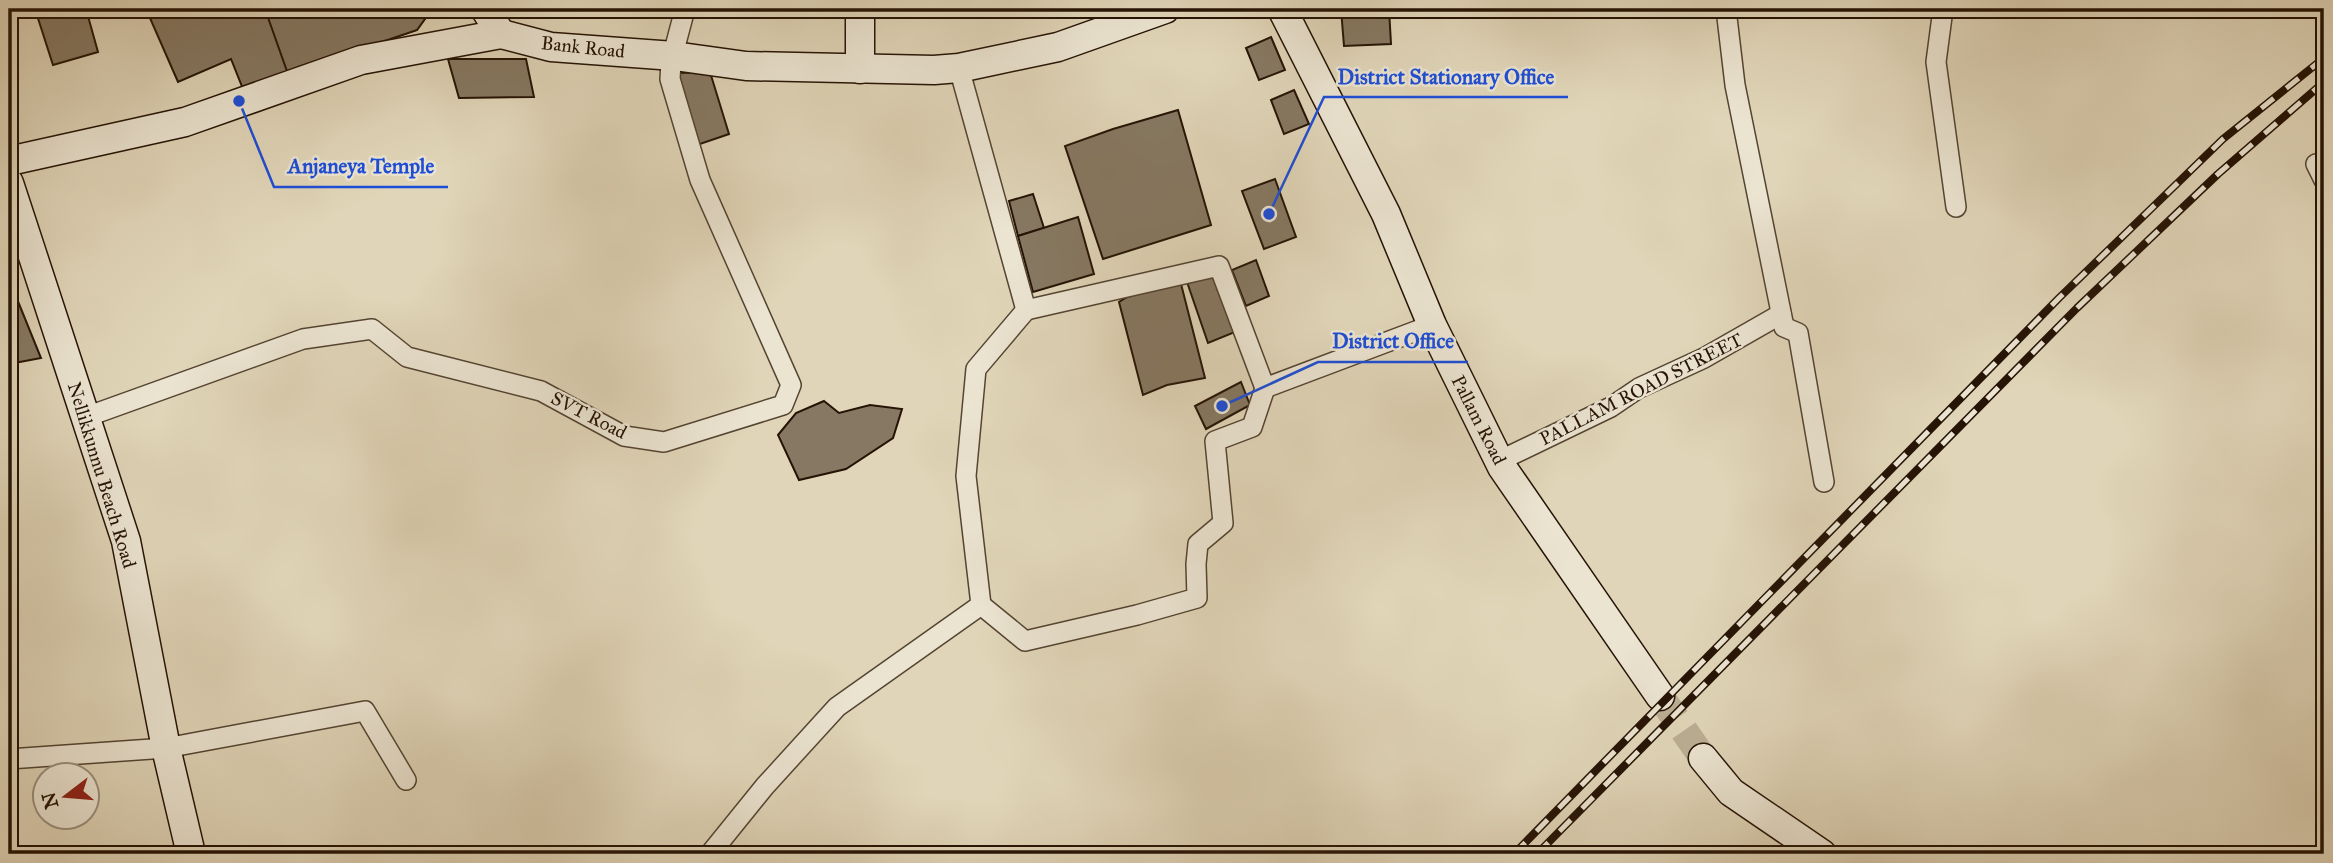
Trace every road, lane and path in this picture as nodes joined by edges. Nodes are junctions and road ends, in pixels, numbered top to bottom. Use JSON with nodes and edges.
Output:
{"nodes":[{"id":1,"x":485,"y":9,"type":"edge"},
{"id":2,"x":685,"y":9,"type":"edge"},
{"id":3,"x":860,"y":9,"type":"edge"},
{"id":4,"x":1166,"y":9,"type":"edge"},
{"id":5,"x":1282,"y":9,"type":"edge"},
{"id":6,"x":1726,"y":9,"type":"edge"},
{"id":7,"x":1943,"y":9,"type":"edge"},
{"id":8,"x":501,"y":34,"type":"junction"},
{"id":9,"x":674,"y":56,"type":"junction"},
{"id":10,"x":959,"y":68,"type":"junction"},
{"id":11,"x":860,"y":69,"type":"junction"},
{"id":12,"x":9,"y":161,"type":"edge"},
{"id":13,"x":9,"y":183,"type":"edge"},
{"id":14,"x":1956,"y":207,"type":"dead end"},
{"id":15,"x":1026,"y":310,"type":"junction"},
{"id":16,"x":1781,"y":314,"type":"junction"},
{"id":17,"x":1432,"y":325,"type":"junction"},
{"id":18,"x":1265,"y":388,"type":"junction"},
{"id":19,"x":86,"y":417,"type":"junction"},
{"id":20,"x":1499,"y":461,"type":"junction"},
{"id":21,"x":1825,"y":482,"type":"dead end"},
{"id":22,"x":981,"y":605,"type":"junction"},
{"id":23,"x":1660,"y":696,"type":"tunnel mouth"},
{"id":24,"x":166,"y":748,"type":"junction"},
{"id":25,"x":1703,"y":758,"type":"tunnel mouth"},
{"id":26,"x":9,"y":759,"type":"edge"},
{"id":27,"x":406,"y":780,"type":"dead end"},
{"id":28,"x":191,"y":854,"type":"edge"},
{"id":29,"x":710,"y":854,"type":"edge"},
{"id":30,"x":1822,"y":854,"type":"edge"}],
"edges":[{"from":1,"to":8,"type":"main road"},
{"from":2,"to":9,"type":"street"},
{"from":3,"to":11,"type":"main road"},
{"from":4,"to":10,"type":"main road","name":"Bank Road"},
{"from":5,"to":17,"type":"main road","name":"Pallam Road"},
{"from":6,"to":16,"type":"street"},
{"from":7,"to":14,"type":"street"},
{"from":8,"to":9,"type":"main road","name":"Bank Road"},
{"from":8,"to":12,"type":"main road","name":"Bank Road"},
{"from":9,"to":11,"type":"main road","name":"Bank Road"},
{"from":9,"to":19,"type":"street","name":"SVT Road"},
{"from":10,"to":11,"type":"main road","name":"Bank Road"},
{"from":10,"to":15,"type":"street"},
{"from":13,"to":19,"type":"main road","name":"Nellikkunnu Beach Road"},
{"from":15,"to":18,"type":"street"},
{"from":15,"to":22,"type":"street"},
{"from":16,"to":20,"type":"street","name":"PALLAM ROAD STREET"},
{"from":16,"to":21,"type":"street"},
{"from":17,"to":18,"type":"street"},
{"from":17,"to":20,"type":"main road","name":"Pallam Road"},
{"from":18,"to":22,"type":"street"},
{"from":19,"to":24,"type":"main road","name":"Nellikkunnu Beach Road"},
{"from":20,"to":23,"type":"main road","name":"Pallam Road"},
{"from":22,"to":29,"type":"street"},
{"from":24,"to":26,"type":"street"},
{"from":24,"to":27,"type":"street"},
{"from":24,"to":28,"type":"main road","name":"Nellikkunnu Beach Road"},
{"from":25,"to":30,"type":"main road"}]}
